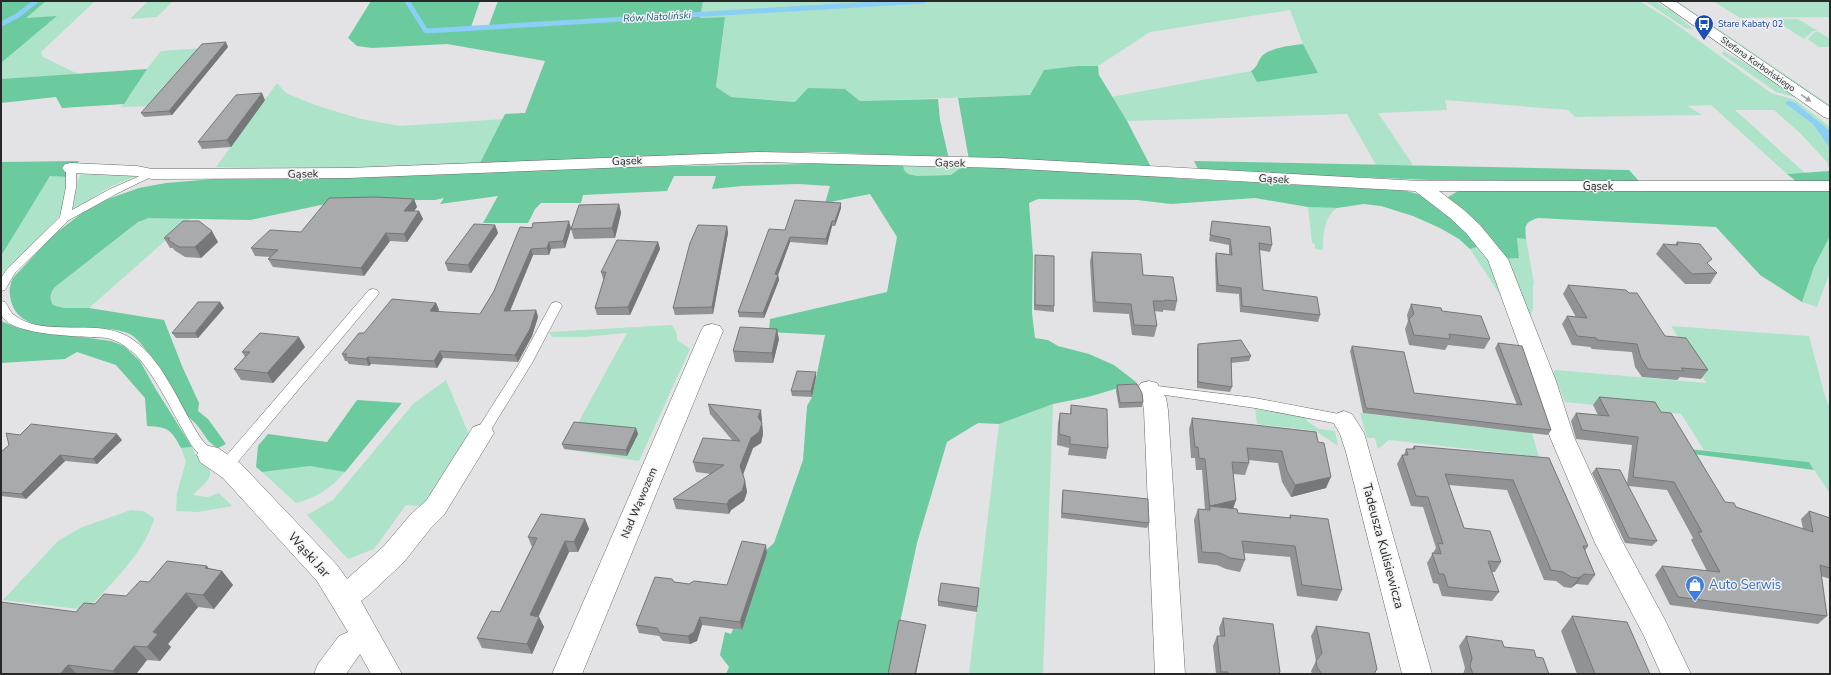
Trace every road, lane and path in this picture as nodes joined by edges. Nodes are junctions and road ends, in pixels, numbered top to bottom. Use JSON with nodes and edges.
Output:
{"nodes":[{"id":1,"x":1666,"y":1,"type":"edge"},
{"id":2,"x":1685,"y":1,"type":"edge"},
{"id":3,"x":1830,"y":98,"type":"edge"},
{"id":4,"x":1830,"y":114,"type":"edge"},
{"id":5,"x":71,"y":168,"type":"joint"},
{"id":6,"x":152,"y":174,"type":"junction"},
{"id":7,"x":1420,"y":186,"type":"junction"},
{"id":8,"x":1830,"y":186,"type":"edge"},
{"id":9,"x":65,"y":218,"type":"junction"},
{"id":10,"x":1,"y":287,"type":"edge"},
{"id":11,"x":373,"y":293,"type":"dead end"},
{"id":12,"x":1,"y":304,"type":"edge"},
{"id":13,"x":556,"y":306,"type":"dead end"},
{"id":14,"x":712,"y":331,"type":"dead end"},
{"id":15,"x":1149,"y":388,"type":"joint"},
{"id":16,"x":1344,"y":420,"type":"joint"},
{"id":17,"x":482,"y":433,"type":"joint"},
{"id":18,"x":218,"y":460,"type":"junction"},
{"id":19,"x":344,"y":597,"type":"junction"},
{"id":20,"x":349,"y":644,"type":"dead end"},
{"id":21,"x":329,"y":674,"type":"edge"},
{"id":22,"x":387,"y":674,"type":"edge"},
{"id":23,"x":567,"y":674,"type":"edge"},
{"id":24,"x":1170,"y":674,"type":"edge"},
{"id":25,"x":1417,"y":674,"type":"edge"},
{"id":26,"x":1676,"y":674,"type":"edge"}],
"edges":[{"from":1,"to":4,"type":"street","name":"Stefana Korbońskiego","one_way":true},
{"from":2,"to":3,"type":"street","name":"Stefana Korbońskiego"},
{"from":5,"to":6,"type":"street","name":"Gąsek"},
{"from":5,"to":9,"type":"lane"},
{"from":6,"to":7,"type":"street","name":"Gąsek"},
{"from":6,"to":9,"type":"lane"},
{"from":7,"to":8,"type":"street","name":"Gąsek"},
{"from":7,"to":26,"type":"street"},
{"from":9,"to":10,"type":"lane"},
{"from":11,"to":18,"type":"lane"},
{"from":12,"to":18,"type":"lane"},
{"from":13,"to":17,"type":"lane"},
{"from":14,"to":23,"type":"street","name":"Nad Wąwozem"},
{"from":15,"to":16,"type":"lane"},
{"from":15,"to":24,"type":"street"},
{"from":16,"to":25,"type":"street","name":"Tadeusza Kulisiewicza"},
{"from":17,"to":19,"type":"street"},
{"from":18,"to":19,"type":"street","name":"Wąski Jar"},
{"from":19,"to":22,"type":"street","name":"Wąski Jar"},
{"from":20,"to":21,"type":"street"}]}
